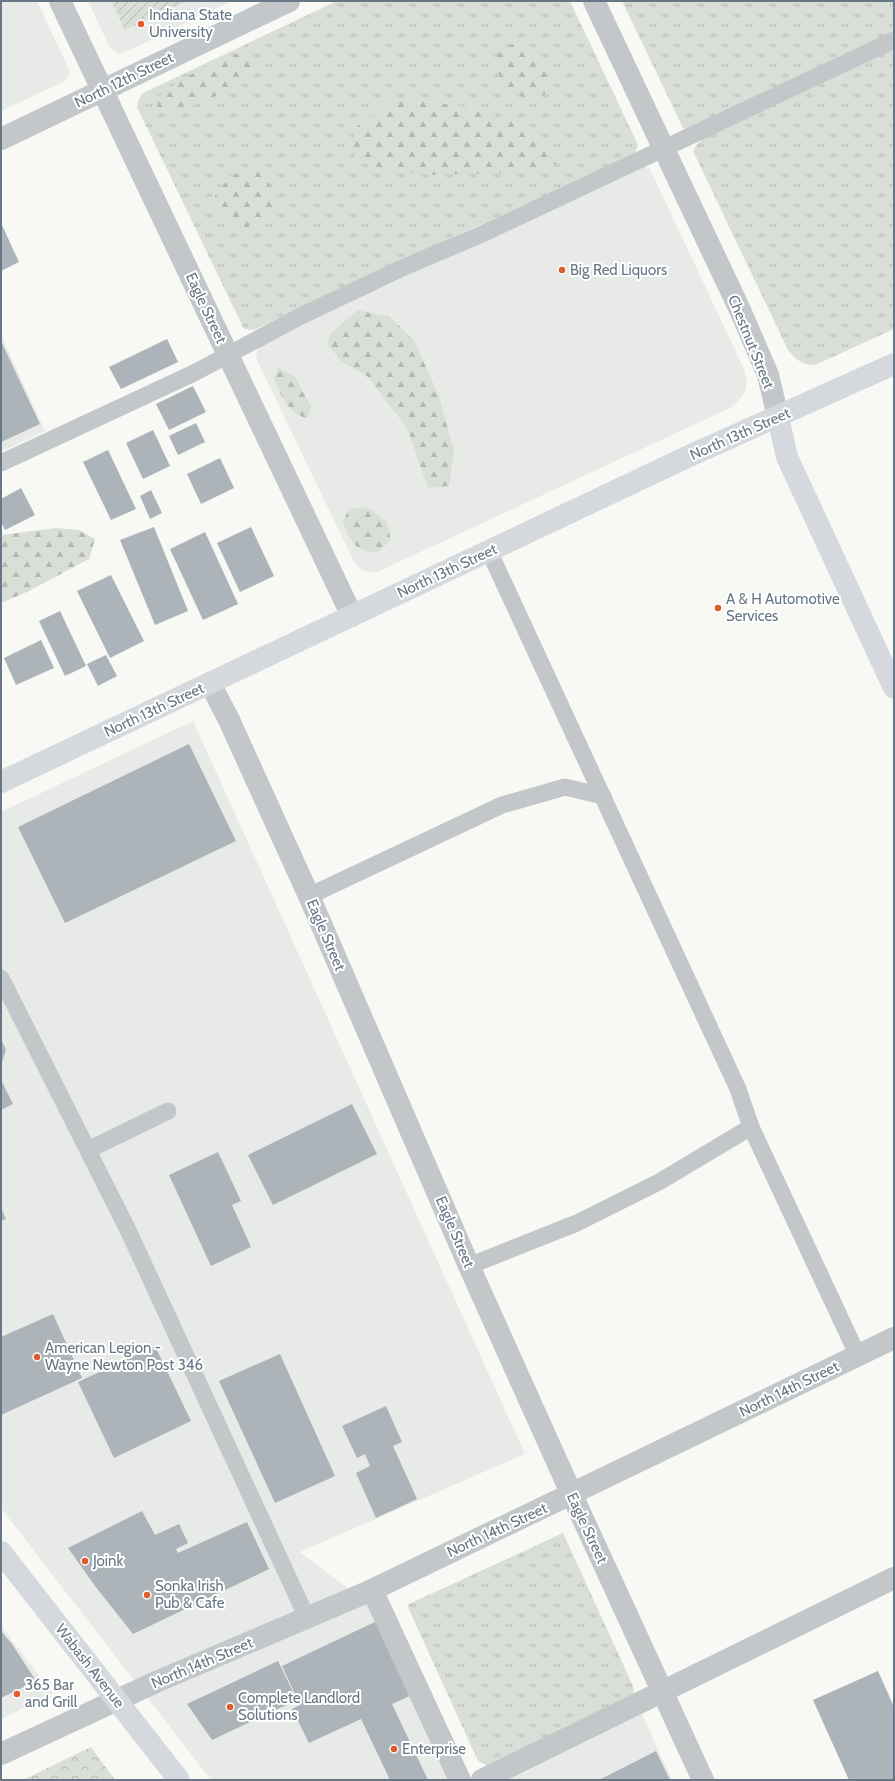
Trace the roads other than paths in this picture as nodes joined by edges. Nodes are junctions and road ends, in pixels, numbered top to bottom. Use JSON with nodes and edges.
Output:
{"nodes":[{"id":1,"x":60,"y":1,"type":"edge"},
{"id":2,"x":289,"y":1,"type":"edge"},
{"id":3,"x":594,"y":1,"type":"edge"},
{"id":4,"x":894,"y":40,"type":"edge"},
{"id":5,"x":102,"y":90,"type":"junction"},
{"id":6,"x":1,"y":139,"type":"edge"},
{"id":7,"x":663,"y":148,"type":"junction"},
{"id":8,"x":228,"y":355,"type":"junction"},
{"id":9,"x":894,"y":364,"type":"edge"},
{"id":10,"x":778,"y":417,"type":"junction"},
{"id":11,"x":1,"y":463,"type":"edge"},
{"id":12,"x":489,"y":551,"type":"junction"},
{"id":13,"x":352,"y":616,"type":"junction"},
{"id":14,"x":210,"y":683,"type":"junction"},
{"id":15,"x":894,"y":688,"type":"edge"},
{"id":16,"x":1,"y":782,"type":"edge"},
{"id":17,"x":603,"y":796,"type":"junction"},
{"id":18,"x":309,"y":896,"type":"junction"},
{"id":19,"x":1,"y":978,"type":"edge"},
{"id":20,"x":168,"y":1111,"type":"dead end"},
{"id":21,"x":751,"y":1127,"type":"junction"},
{"id":22,"x":88,"y":1150,"type":"junction"},
{"id":23,"x":469,"y":1266,"type":"junction"},
{"id":24,"x":894,"y":1338,"type":"edge"},
{"id":25,"x":858,"y":1356,"type":"junction"},
{"id":26,"x":572,"y":1495,"type":"junction"},
{"id":27,"x":1,"y":1552,"type":"edge"},
{"id":28,"x":894,"y":1578,"type":"edge"},
{"id":29,"x":372,"y":1590,"type":"junction"},
{"id":30,"x":307,"y":1618,"type":"junction"},
{"id":31,"x":662,"y":1691,"type":"junction"},
{"id":32,"x":117,"y":1700,"type":"junction"},
{"id":33,"x":1,"y":1754,"type":"edge"},
{"id":34,"x":179,"y":1780,"type":"edge"},
{"id":35,"x":460,"y":1780,"type":"edge"},
{"id":36,"x":482,"y":1780,"type":"edge"},
{"id":37,"x":703,"y":1780,"type":"edge"}],
"edges":[{"from":1,"to":5,"type":"street","name":"Eagle Street"},
{"from":2,"to":5,"type":"street","name":"North 12th Street"},
{"from":3,"to":7,"type":"street","name":"Chestnut Street"},
{"from":4,"to":7,"type":"lane"},
{"from":5,"to":6,"type":"street","name":"North 12th Street"},
{"from":5,"to":8,"type":"street","name":"Eagle Street"},
{"from":7,"to":8,"type":"lane"},
{"from":7,"to":10,"type":"street","name":"Chestnut Street"},
{"from":8,"to":11,"type":"lane"},
{"from":8,"to":13,"type":"street","name":"Eagle Street"},
{"from":9,"to":10,"type":"main road","name":"North 13th Street"},
{"from":10,"to":12,"type":"main road","name":"North 13th Street"},
{"from":10,"to":15,"type":"main road","name":"Chestnut Street"},
{"from":12,"to":13,"type":"main road","name":"North 13th Street"},
{"from":12,"to":17,"type":"lane"},
{"from":13,"to":14,"type":"main road","name":"North 13th Street"},
{"from":14,"to":16,"type":"main road","name":"North 13th Street"},
{"from":14,"to":18,"type":"street","name":"Eagle Street"},
{"from":17,"to":18,"type":"lane"},
{"from":17,"to":21,"type":"lane"},
{"from":18,"to":23,"type":"street","name":"Eagle Street"},
{"from":19,"to":22,"type":"lane"},
{"from":20,"to":22,"type":"lane"},
{"from":21,"to":23,"type":"lane"},
{"from":21,"to":25,"type":"lane"},
{"from":22,"to":30,"type":"lane"},
{"from":23,"to":26,"type":"street","name":"Eagle Street"},
{"from":24,"to":25,"type":"street","name":"North 14th Street"},
{"from":25,"to":26,"type":"street","name":"North 14th Street"},
{"from":26,"to":29,"type":"street","name":"North 14th Street"},
{"from":26,"to":31,"type":"street","name":"Eagle Street"},
{"from":27,"to":32,"type":"main road","name":"Wabash Avenue"},
{"from":28,"to":31,"type":"street"},
{"from":29,"to":30,"type":"street","name":"North 14th Street"},
{"from":29,"to":35,"type":"street"},
{"from":30,"to":32,"type":"street","name":"North 14th Street"},
{"from":31,"to":36,"type":"street"},
{"from":31,"to":37,"type":"street","name":"Eagle Street"},
{"from":32,"to":33,"type":"street","name":"North 14th Street"},
{"from":32,"to":34,"type":"main road","name":"Wabash Avenue"}]}
